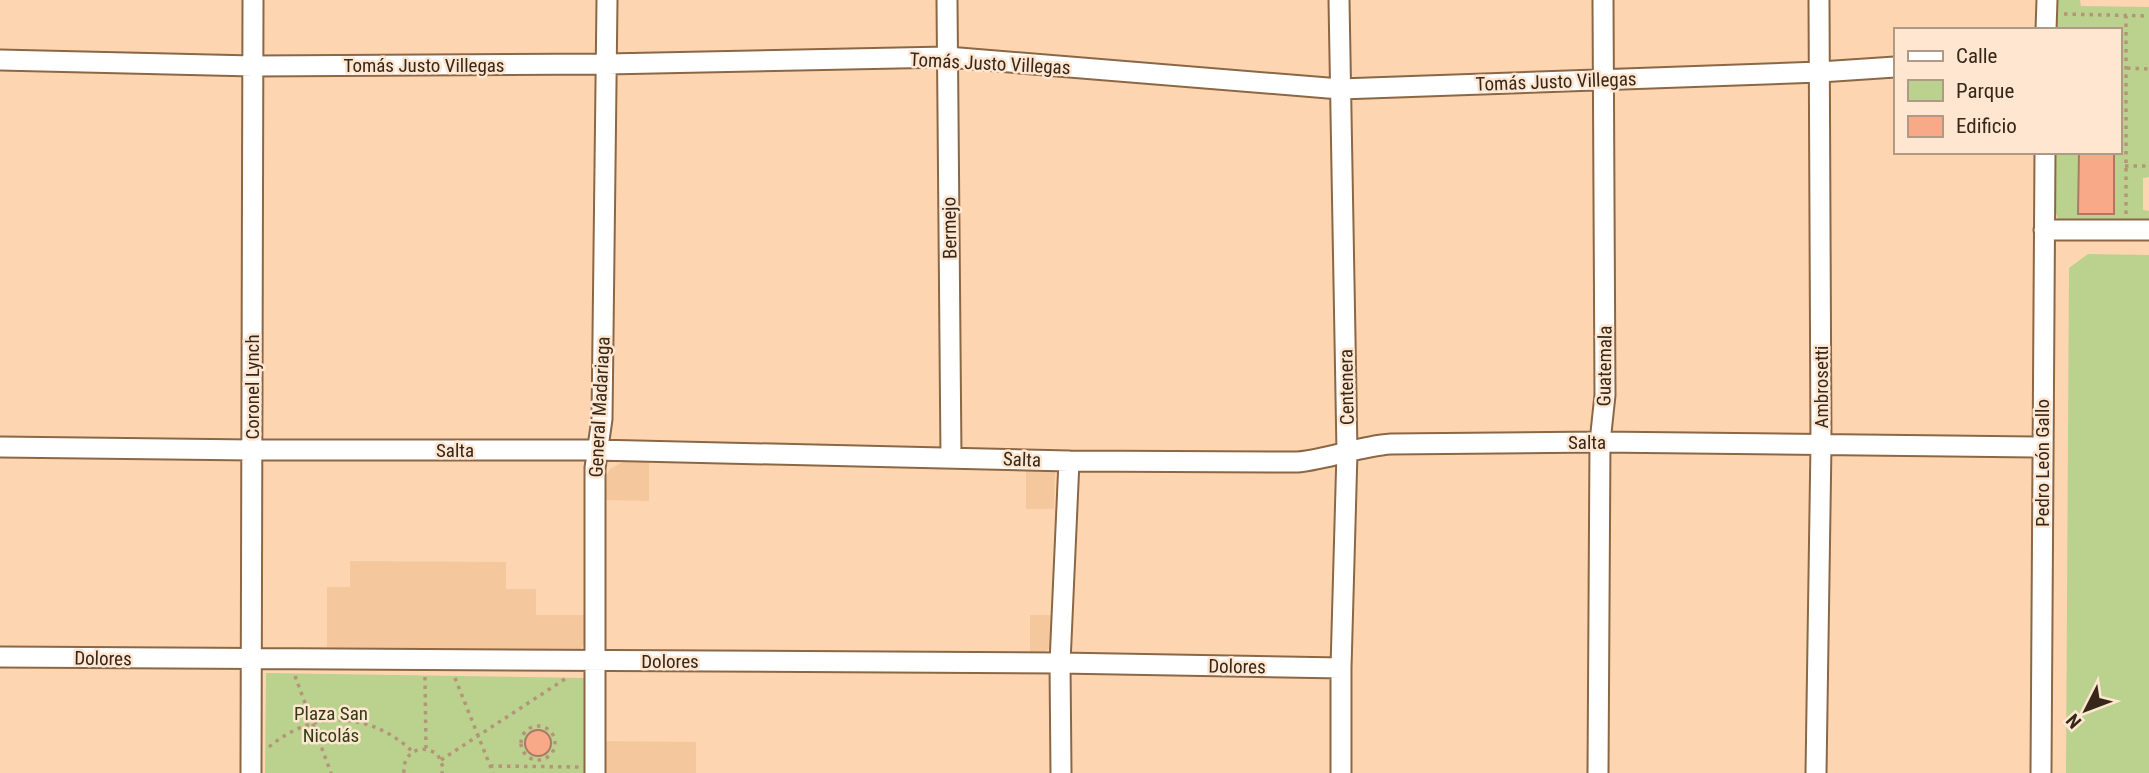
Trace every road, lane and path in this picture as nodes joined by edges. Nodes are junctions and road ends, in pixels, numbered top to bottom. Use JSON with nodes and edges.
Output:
{"nodes":[{"id":1,"x":253,"y":0,"type":"edge"},
{"id":2,"x":607,"y":0,"type":"edge"},
{"id":3,"x":947,"y":0,"type":"edge"},
{"id":4,"x":1339,"y":0,"type":"edge"},
{"id":5,"x":1603,"y":0,"type":"edge"},
{"id":6,"x":1819,"y":0,"type":"edge"},
{"id":7,"x":2047,"y":15,"type":"edge"},
{"id":8,"x":2126,"y":16,"type":"junction"},
{"id":9,"x":2149,"y":16,"type":"edge"},
{"id":10,"x":947,"y":57,"type":"junction"},
{"id":11,"x":0,"y":60,"type":"edge"},
{"id":12,"x":607,"y":64,"type":"junction"},
{"id":13,"x":253,"y":66,"type":"junction"},
{"id":14,"x":1894,"y":67,"type":"edge"},
{"id":15,"x":2126,"y":68,"type":"junction"},
{"id":16,"x":2149,"y":69,"type":"edge"},
{"id":17,"x":1820,"y":72,"type":"junction"},
{"id":18,"x":1603,"y":80,"type":"junction"},
{"id":19,"x":1340,"y":89,"type":"junction"},
{"id":20,"x":2045,"y":154,"type":"edge"},
{"id":21,"x":2125,"y":166,"type":"junction"},
{"id":22,"x":2149,"y":166,"type":"edge"},
{"id":23,"x":2044,"y":230,"type":"junction"},
{"id":24,"x":2127,"y":230,"type":"junction"},
{"id":25,"x":2149,"y":230,"type":"edge"},
{"id":26,"x":1600,"y":442,"type":"junction"},
{"id":27,"x":1821,"y":444,"type":"junction"},
{"id":28,"x":0,"y":447,"type":"edge"},
{"id":29,"x":2042,"y":447,"type":"junction"},
{"id":30,"x":252,"y":450,"type":"junction"},
{"id":31,"x":596,"y":450,"type":"junction"},
{"id":32,"x":1347,"y":452,"type":"junction"},
{"id":33,"x":951,"y":457,"type":"junction"},
{"id":34,"x":1069,"y":461,"type":"junction"},
{"id":35,"x":0,"y":657,"type":"edge"},
{"id":36,"x":289,"y":659,"type":"junction"},
{"id":37,"x":251,"y":660,"type":"junction"},
{"id":38,"x":425,"y":660,"type":"junction"},
{"id":39,"x":448,"y":660,"type":"junction"},
{"id":40,"x":594,"y":660,"type":"junction"},
{"id":41,"x":1060,"y":663,"type":"junction"},
{"id":42,"x":1341,"y":668,"type":"junction"},
{"id":43,"x":313,"y":724,"type":"junction"},
{"id":44,"x":479,"y":737,"type":"junction"},
{"id":45,"x":426,"y":748,"type":"junction"},
{"id":46,"x":412,"y":751,"type":"junction"},
{"id":47,"x":441,"y":760,"type":"junction"},
{"id":48,"x":538,"y":760,"type":"junction"},
{"id":49,"x":490,"y":766,"type":"junction"},
{"id":50,"x":538,"y":766,"type":"junction"},
{"id":51,"x":251,"y":769,"type":"edge"},
{"id":52,"x":595,"y":770,"type":"edge"},
{"id":53,"x":331,"y":773,"type":"edge"},
{"id":54,"x":404,"y":773,"type":"edge"},
{"id":55,"x":442,"y":773,"type":"edge"},
{"id":56,"x":493,"y":773,"type":"edge"},
{"id":57,"x":1060,"y":773,"type":"edge"},
{"id":58,"x":1341,"y":773,"type":"edge"},
{"id":59,"x":1598,"y":773,"type":"edge"},
{"id":60,"x":1816,"y":773,"type":"edge"},
{"id":61,"x":2041,"y":773,"type":"edge"}],
"edges":[{"from":1,"to":13,"type":"street","name":"Coronel Lynch"},
{"from":2,"to":12,"type":"street","name":"General Madariaga"},
{"from":3,"to":10,"type":"street","name":"Bermejo"},
{"from":4,"to":19,"type":"street","name":"Centenera"},
{"from":5,"to":18,"type":"street","name":"Guatemala"},
{"from":6,"to":17,"type":"street","name":"Ambrosetti"},
{"from":7,"to":8,"type":"path"},
{"from":8,"to":9,"type":"path"},
{"from":8,"to":15,"type":"path"},
{"from":10,"to":12,"type":"street","name":"Tomás Justo Villegas"},
{"from":10,"to":19,"type":"street","name":"Tomás Justo Villegas"},
{"from":10,"to":33,"type":"street","name":"Bermejo"},
{"from":11,"to":13,"type":"street","name":"Tomás Justo Villegas"},
{"from":12,"to":13,"type":"street","name":"Tomás Justo Villegas"},
{"from":12,"to":31,"type":"street","name":"General Madariaga"},
{"from":13,"to":30,"type":"street","name":"Coronel Lynch"},
{"from":14,"to":17,"type":"street","name":"Tomás Justo Villegas"},
{"from":15,"to":16,"type":"path"},
{"from":15,"to":21,"type":"path"},
{"from":17,"to":18,"type":"street","name":"Tomás Justo Villegas"},
{"from":17,"to":27,"type":"street","name":"Ambrosetti"},
{"from":18,"to":19,"type":"street","name":"Tomás Justo Villegas"},
{"from":18,"to":26,"type":"street","name":"Guatemala"},
{"from":19,"to":32,"type":"street","name":"Centenera"},
{"from":20,"to":23,"type":"street","name":"Pedro León Gallo"},
{"from":21,"to":22,"type":"path"},
{"from":21,"to":24,"type":"path"},
{"from":23,"to":24,"type":"street"},
{"from":23,"to":29,"type":"street","name":"Pedro León Gallo"},
{"from":24,"to":25,"type":"street"},
{"from":26,"to":27,"type":"street","name":"Salta"},
{"from":26,"to":32,"type":"street","name":"Salta"},
{"from":26,"to":59,"type":"street","name":"Guatemala"},
{"from":27,"to":29,"type":"street","name":"Salta"},
{"from":27,"to":60,"type":"street","name":"Ambrosetti"},
{"from":28,"to":30,"type":"street","name":"Salta"},
{"from":29,"to":61,"type":"street","name":"Pedro León Gallo"},
{"from":30,"to":31,"type":"street","name":"Salta"},
{"from":30,"to":37,"type":"street","name":"Coronel Lynch"},
{"from":31,"to":33,"type":"street","name":"Salta"},
{"from":31,"to":40,"type":"street","name":"General Madariaga"},
{"from":32,"to":34,"type":"street","name":"Salta"},
{"from":32,"to":42,"type":"street","name":"Centenera"},
{"from":33,"to":34,"type":"street","name":"Salta"},
{"from":34,"to":41,"type":"street"},
{"from":35,"to":37,"type":"street","name":"Dolores"},
{"from":36,"to":37,"type":"street","name":"Dolores"},
{"from":36,"to":38,"type":"street","name":"Dolores"},
{"from":36,"to":43,"type":"path"},
{"from":37,"to":51,"type":"street","name":"Coronel Lynch"},
{"from":38,"to":39,"type":"street","name":"Dolores"},
{"from":38,"to":45,"type":"path"},
{"from":39,"to":40,"type":"street","name":"Dolores"},
{"from":39,"to":44,"type":"path"},
{"from":40,"to":41,"type":"street","name":"Dolores"},
{"from":40,"to":44,"type":"path"},
{"from":40,"to":52,"type":"street","name":"General Madariaga"},
{"from":41,"to":42,"type":"street","name":"Dolores"},
{"from":41,"to":57,"type":"street"},
{"from":42,"to":58,"type":"street","name":"Centenera"},
{"from":43,"to":46,"type":"path"},
{"from":43,"to":51,"type":"path"},
{"from":43,"to":53,"type":"path"},
{"from":44,"to":47,"type":"path"},
{"from":44,"to":49,"type":"path"},
{"from":45,"to":46,"type":"path"},
{"from":45,"to":47,"type":"path"},
{"from":46,"to":54,"type":"path"},
{"from":47,"to":55,"type":"path"},
{"from":48,"to":48,"type":"path"},
{"from":48,"to":50,"type":"path"},
{"from":49,"to":50,"type":"path"},
{"from":49,"to":56,"type":"path"},
{"from":50,"to":52,"type":"path"}]}
